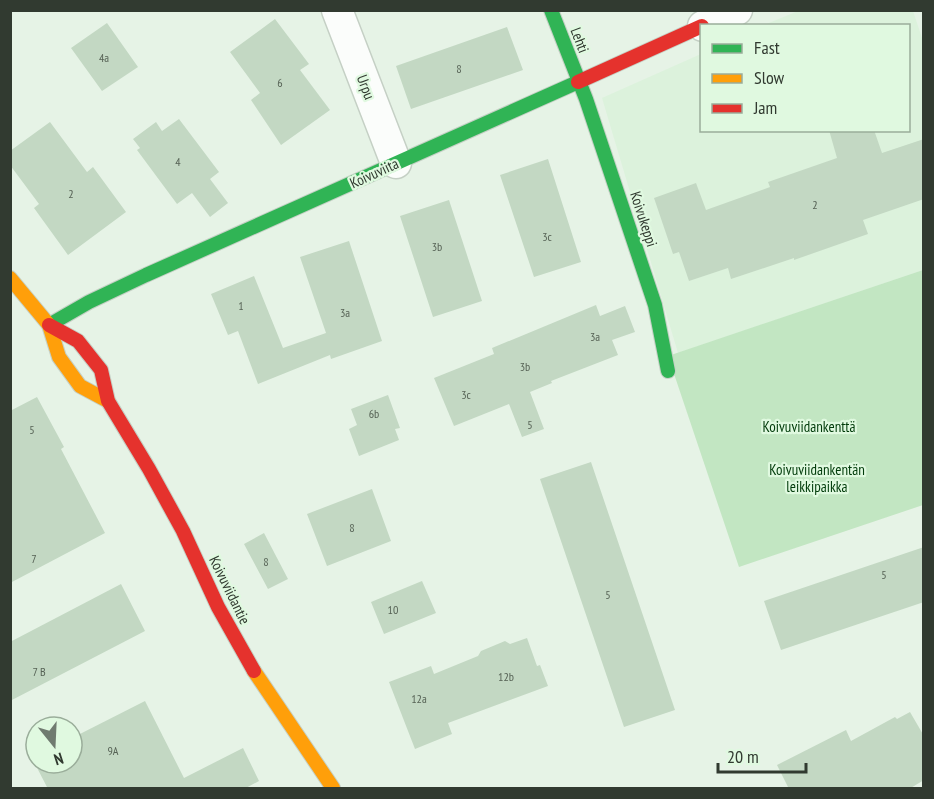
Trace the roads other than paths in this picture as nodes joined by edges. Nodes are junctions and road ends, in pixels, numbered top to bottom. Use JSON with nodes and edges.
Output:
{"nodes":[{"id":1,"x":337,"y":10,"type":"edge"},
{"id":2,"x":551,"y":10,"type":"edge"},
{"id":3,"x":737,"y":10,"type":"edge"},
{"id":4,"x":707,"y":24,"type":"edge"},
{"id":5,"x":700,"y":27,"type":"edge"},
{"id":6,"x":578,"y":81,"type":"junction"},
{"id":7,"x":396,"y":163,"type":"junction"},
{"id":8,"x":10,"y":278,"type":"edge"},
{"id":9,"x":49,"y":326,"type":"junction"},
{"id":10,"x":668,"y":371,"type":"dead end"},
{"id":11,"x":108,"y":401,"type":"junction"},
{"id":12,"x":333,"y":789,"type":"edge"}],
"edges":[{"from":1,"to":7,"type":"street","name":"Urpu"},
{"from":2,"to":6,"type":"street","name":"Lehti"},
{"from":3,"to":4,"type":"street","name":"Koivuviita"},
{"from":5,"to":6,"type":"street","name":"Koivuviita"},
{"from":6,"to":7,"type":"street","name":"Koivuviita"},
{"from":6,"to":10,"type":"street","name":"Koivukeppi"},
{"from":7,"to":9,"type":"street","name":"Koivuviita"},
{"from":8,"to":9,"type":"street","name":"Koivuviidantie"},
{"from":9,"to":11,"type":"street","name":"Koivuviidantie"},
{"from":9,"to":11,"type":"street","name":"Koivuviidantie"},
{"from":11,"to":12,"type":"street","name":"Koivuviidantie"}]}
